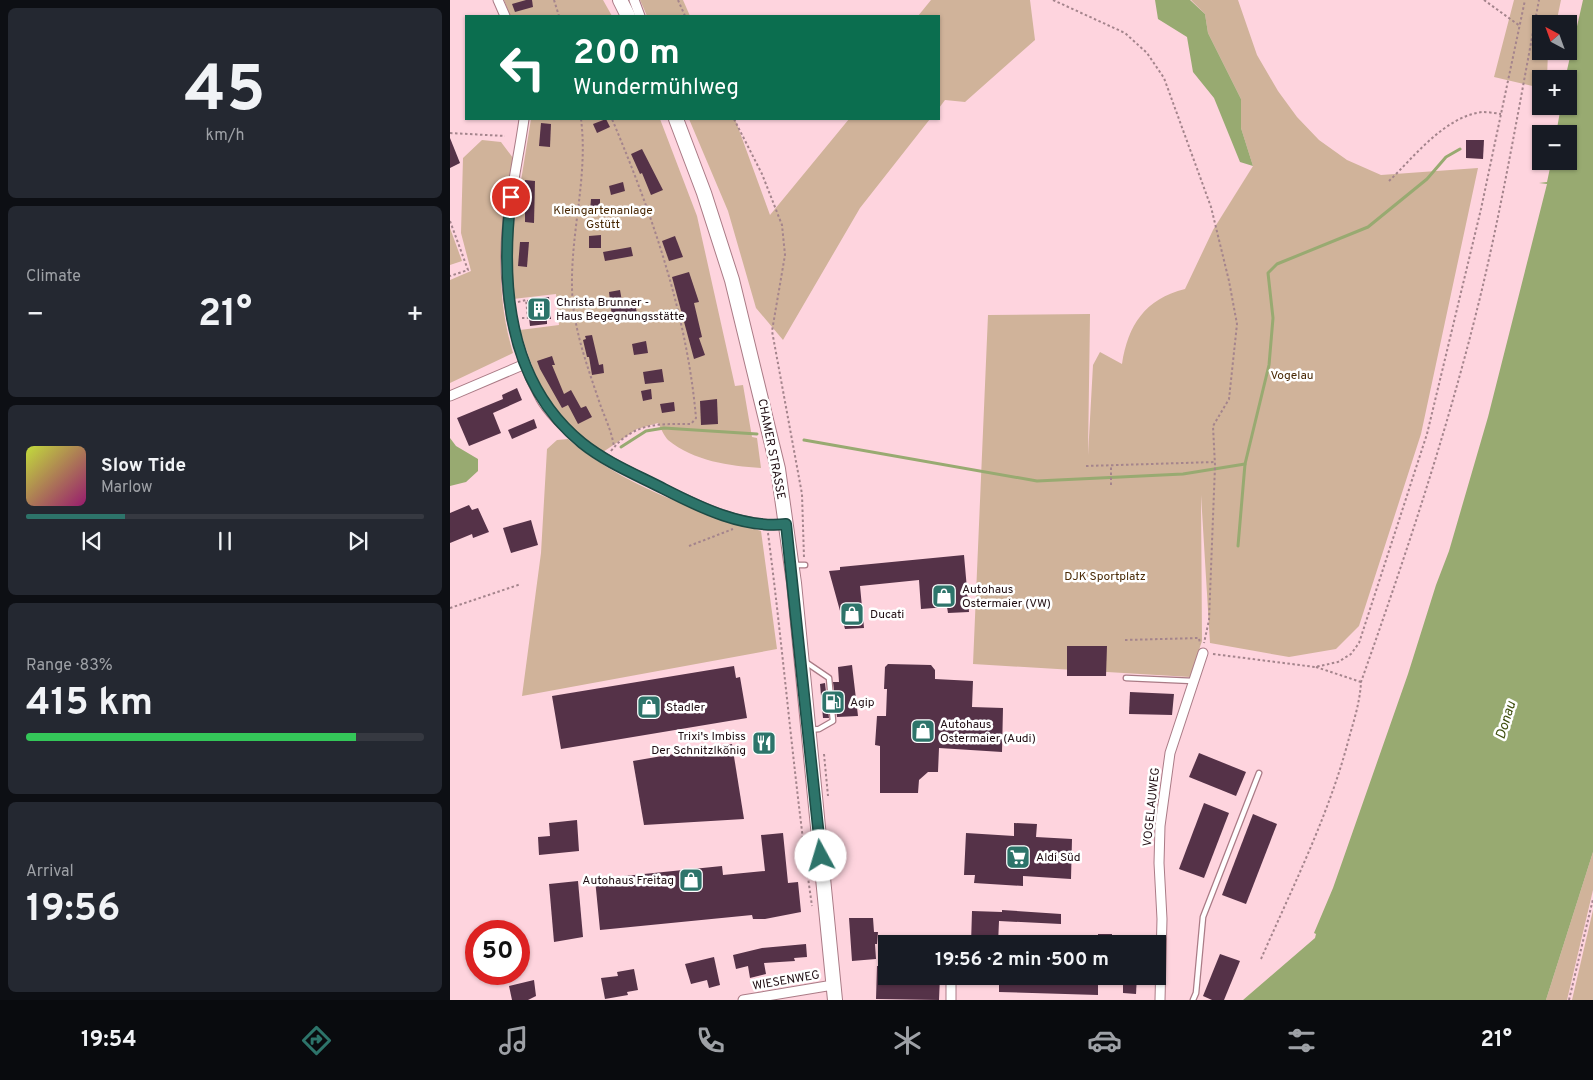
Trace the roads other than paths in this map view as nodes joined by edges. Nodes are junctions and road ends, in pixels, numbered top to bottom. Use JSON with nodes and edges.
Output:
{"nodes":[{"id":1,"x":498,"y":0,"type":"edge"},
{"id":2,"x":620,"y":0,"type":"edge"},
{"id":3,"x":634,"y":0,"type":"edge"},
{"id":4,"x":504,"y":15,"type":"edge"},
{"id":5,"x":628,"y":15,"type":"edge"},
{"id":6,"x":640,"y":15,"type":"edge"},
{"id":7,"x":524,"y":120,"type":"edge"},
{"id":8,"x":676,"y":120,"type":"edge"},
{"id":9,"x":680,"y":120,"type":"edge"},
{"id":10,"x":685,"y":141,"type":"junction"},
{"id":11,"x":525,"y":364,"type":"junction"},
{"id":12,"x":450,"y":396,"type":"edge"},
{"id":13,"x":786,"y":524,"type":"junction"},
{"id":14,"x":1203,"y":653,"type":"road end"},
{"id":15,"x":801,"y":660,"type":"junction"},
{"id":16,"x":1126,"y":678,"type":"dead end"},
{"id":17,"x":1193,"y":682,"type":"junction"},
{"id":18,"x":808,"y":730,"type":"junction"},
{"id":19,"x":1259,"y":773,"type":"dead end"},
{"id":20,"x":832,"y":985,"type":"junction"},
{"id":21,"x":951,"y":985,"type":"edge"},
{"id":22,"x":743,"y":1000,"type":"edge"},
{"id":23,"x":834,"y":1000,"type":"edge"},
{"id":24,"x":951,"y":1000,"type":"edge"},
{"id":25,"x":1160,"y":1000,"type":"edge"},
{"id":26,"x":1193,"y":1000,"type":"edge"}],
"edges":[{"from":1,"to":4,"type":"street"},
{"from":2,"to":5,"type":"main road"},
{"from":3,"to":6,"type":"street"},
{"from":7,"to":11,"type":"street"},
{"from":8,"to":10,"type":"main road","name":"CHAMER STRASSE"},
{"from":9,"to":10,"type":"street"},
{"from":10,"to":13,"type":"main road","name":"CHAMER STRASSE"},
{"from":11,"to":12,"type":"street"},
{"from":11,"to":13,"type":"street"},
{"from":13,"to":15,"type":"main road","name":"CHAMER STRASSE"},
{"from":14,"to":17,"type":"street","name":"VOGELAUWEG"},
{"from":15,"to":18,"type":"main road","name":"CHAMER STRASSE"},
{"from":15,"to":18,"type":"lane"},
{"from":16,"to":17,"type":"lane"},
{"from":17,"to":25,"type":"street","name":"VOGELAUWEG"},
{"from":18,"to":20,"type":"main road","name":"CHAMER STRASSE"},
{"from":19,"to":26,"type":"lane"},
{"from":20,"to":22,"type":"street","name":"WIESENWEG"},
{"from":20,"to":23,"type":"main road","name":"CHAMER STRASSE"},
{"from":21,"to":24,"type":"street"}]}
